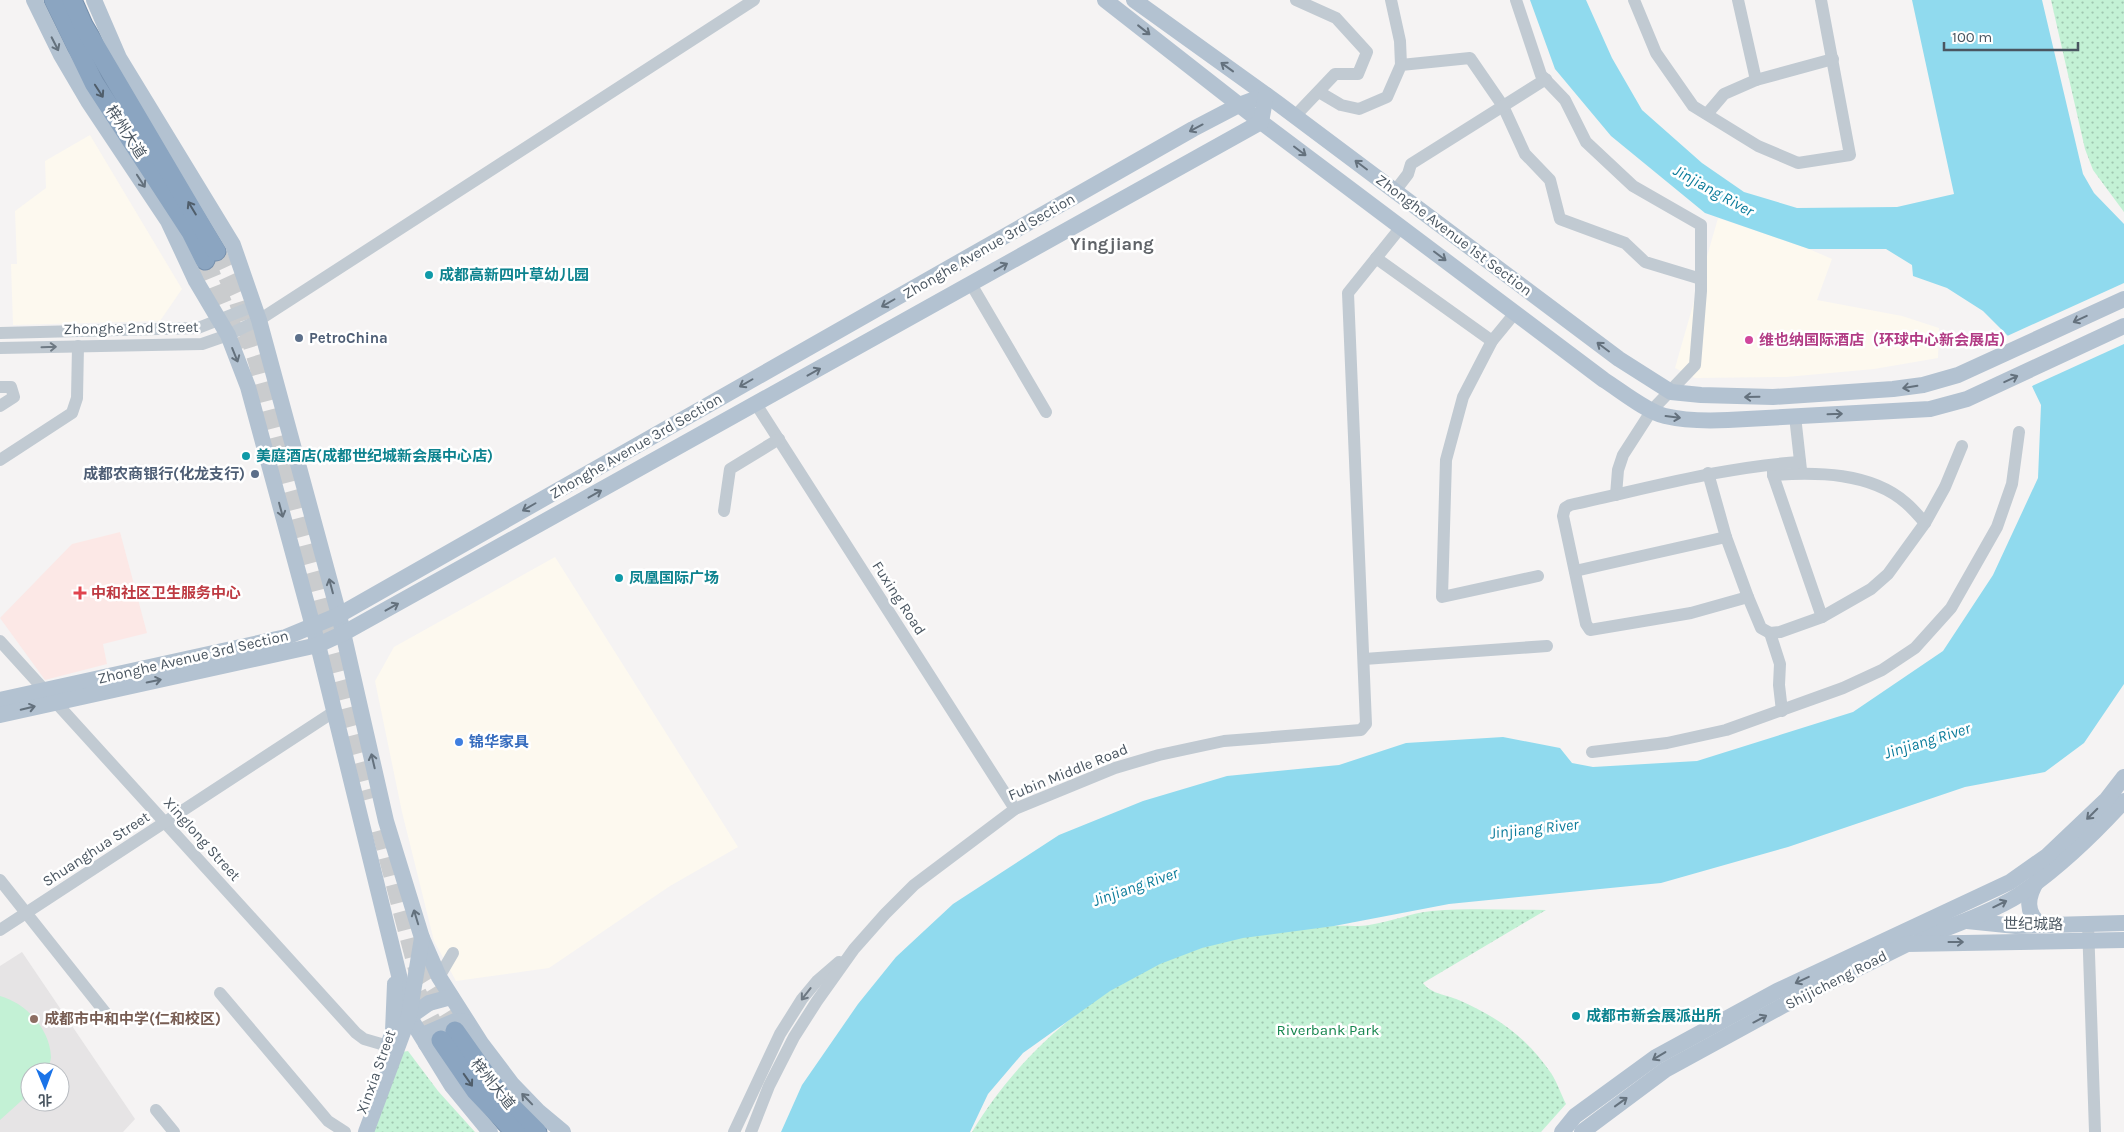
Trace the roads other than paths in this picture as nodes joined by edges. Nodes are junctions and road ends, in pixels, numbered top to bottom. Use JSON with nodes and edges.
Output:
{"nodes":[{"id":1,"x":34,"y":0,"type":"edge"},
{"id":2,"x":54,"y":0,"type":"edge"},
{"id":3,"x":72,"y":0,"type":"edge"},
{"id":4,"x":94,"y":0,"type":"edge"},
{"id":5,"x":754,"y":0,"type":"edge"},
{"id":6,"x":1105,"y":0,"type":"edge"},
{"id":7,"x":1134,"y":0,"type":"edge"},
{"id":8,"x":1296,"y":0,"type":"edge"},
{"id":9,"x":1391,"y":0,"type":"edge"},
{"id":10,"x":1516,"y":0,"type":"edge"},
{"id":11,"x":1634,"y":0,"type":"edge"},
{"id":12,"x":1738,"y":0,"type":"edge"},
{"id":13,"x":1821,"y":0,"type":"edge"},
{"id":14,"x":1833,"y":59,"type":"junction"},
{"id":15,"x":1401,"y":65,"type":"junction"},
{"id":16,"x":1546,"y":79,"type":"junction"},
{"id":17,"x":1756,"y":80,"type":"junction"},
{"id":18,"x":1319,"y":92,"type":"junction"},
{"id":19,"x":1266,"y":95,"type":"junction"},
{"id":20,"x":1239,"y":105,"type":"junction"},
{"id":21,"x":1503,"y":106,"type":"junction"},
{"id":22,"x":1707,"y":114,"type":"junction"},
{"id":23,"x":1296,"y":116,"type":"junction"},
{"id":24,"x":1261,"y":122,"type":"junction"},
{"id":25,"x":1395,"y":191,"type":"junction"},
{"id":26,"x":1401,"y":227,"type":"junction"},
{"id":27,"x":1376,"y":258,"type":"junction"},
{"id":28,"x":1701,"y":279,"type":"junction"},
{"id":29,"x":971,"y":284,"type":"junction"},
{"id":30,"x":2124,"y":299,"type":"edge"},
{"id":31,"x":1515,"y":312,"type":"junction"},
{"id":32,"x":256,"y":313,"type":"junction"},
{"id":33,"x":219,"y":320,"type":"junction"},
{"id":34,"x":2124,"y":326,"type":"edge"},
{"id":35,"x":0,"y":333,"type":"edge"},
{"id":36,"x":228,"y":335,"type":"junction"},
{"id":37,"x":1492,"y":342,"type":"junction"},
{"id":38,"x":78,"y":346,"type":"junction"},
{"id":39,"x":0,"y":348,"type":"edge"},
{"id":40,"x":0,"y":387,"type":"edge"},
{"id":41,"x":1671,"y":392,"type":"junction"},
{"id":42,"x":756,"y":404,"type":"junction"},
{"id":43,"x":0,"y":406,"type":"edge"},
{"id":44,"x":1652,"y":410,"type":"junction"},
{"id":45,"x":1046,"y":412,"type":"dead end"},
{"id":46,"x":1795,"y":416,"type":"junction"},
{"id":47,"x":2019,"y":432,"type":"dead end"},
{"id":48,"x":778,"y":439,"type":"junction"},
{"id":49,"x":1962,"y":446,"type":"dead end"},
{"id":50,"x":0,"y":460,"type":"edge"},
{"id":51,"x":1801,"y":467,"type":"junction"},
{"id":52,"x":1773,"y":470,"type":"junction"},
{"id":53,"x":1708,"y":473,"type":"junction"},
{"id":54,"x":1616,"y":495,"type":"junction"},
{"id":55,"x":724,"y":511,"type":"dead end"},
{"id":56,"x":1925,"y":523,"type":"junction"},
{"id":57,"x":1726,"y":537,"type":"junction"},
{"id":58,"x":1575,"y":571,"type":"junction"},
{"id":59,"x":1538,"y":576,"type":"dead end"},
{"id":60,"x":1748,"y":597,"type":"junction"},
{"id":61,"x":339,"y":615,"type":"junction"},
{"id":62,"x":1822,"y":617,"type":"junction"},
{"id":63,"x":312,"y":627,"type":"junction"},
{"id":64,"x":344,"y":633,"type":"junction"},
{"id":65,"x":1770,"y":633,"type":"junction"},
{"id":66,"x":0,"y":641,"type":"edge"},
{"id":67,"x":318,"y":645,"type":"junction"},
{"id":68,"x":1547,"y":646,"type":"dead end"},
{"id":69,"x":1364,"y":659,"type":"junction"},
{"id":70,"x":50,"y":696,"type":"junction"},
{"id":71,"x":0,"y":700,"type":"edge"},
{"id":72,"x":335,"y":711,"type":"junction"},
{"id":73,"x":1782,"y":711,"type":"junction"},
{"id":74,"x":0,"y":715,"type":"edge"},
{"id":75,"x":1592,"y":752,"type":"dead end"},
{"id":76,"x":2124,"y":777,"type":"edge"},
{"id":77,"x":2124,"y":801,"type":"edge"},
{"id":78,"x":1015,"y":809,"type":"junction"},
{"id":79,"x":166,"y":823,"type":"junction"},
{"id":80,"x":0,"y":880,"type":"edge"},
{"id":81,"x":2037,"y":880,"type":"junction"},
{"id":82,"x":26,"y":913,"type":"junction"},
{"id":83,"x":1942,"y":915,"type":"junction"},
{"id":84,"x":1966,"y":920,"type":"junction"},
{"id":85,"x":2124,"y":923,"type":"edge"},
{"id":86,"x":2088,"y":924,"type":"junction"},
{"id":87,"x":2041,"y":925,"type":"junction"},
{"id":88,"x":0,"y":930,"type":"edge"},
{"id":89,"x":422,"y":938,"type":"junction"},
{"id":90,"x":2124,"y":940,"type":"edge"},
{"id":91,"x":2088,"y":941,"type":"junction"},
{"id":92,"x":1907,"y":944,"type":"junction"},
{"id":93,"x":854,"y":949,"type":"junction"},
{"id":94,"x":394,"y":952,"type":"junction"},
{"id":95,"x":453,"y":953,"type":"dead end"},
{"id":96,"x":439,"y":976,"type":"junction"},
{"id":97,"x":220,"y":993,"type":"dead end"},
{"id":98,"x":451,"y":998,"type":"junction"},
{"id":99,"x":108,"y":1016,"type":"dead end"},
{"id":100,"x":410,"y":1016,"type":"junction"},
{"id":101,"x":447,"y":1034,"type":"junction"},
{"id":102,"x":390,"y":1038,"type":"junction"},
{"id":103,"x":156,"y":1110,"type":"dead end"},
{"id":104,"x":174,"y":1132,"type":"edge"},
{"id":105,"x":345,"y":1132,"type":"edge"},
{"id":106,"x":354,"y":1132,"type":"edge"},
{"id":107,"x":366,"y":1132,"type":"edge"},
{"id":108,"x":490,"y":1132,"type":"edge"},
{"id":109,"x":514,"y":1132,"type":"edge"},
{"id":110,"x":537,"y":1132,"type":"edge"},
{"id":111,"x":563,"y":1132,"type":"edge"},
{"id":112,"x":734,"y":1132,"type":"edge"},
{"id":113,"x":751,"y":1132,"type":"edge"},
{"id":114,"x":759,"y":1132,"type":"edge"},
{"id":115,"x":1562,"y":1132,"type":"edge"},
{"id":116,"x":1582,"y":1132,"type":"edge"},
{"id":117,"x":2095,"y":1132,"type":"edge"}],
"edges":[{"from":1,"to":33,"type":"main road","one_way":true},
{"from":2,"to":3,"type":"highway","name":"梓州大道","one_way":true},
{"from":4,"to":32,"type":"main road"},
{"from":5,"to":32,"type":"street"},
{"from":6,"to":20,"type":"main road","one_way":true},
{"from":19,"to":7,"type":"main road","name":"Zhonghe Avenue 1st Section","one_way":true},
{"from":8,"to":18,"type":"street"},
{"from":9,"to":15,"type":"street"},
{"from":10,"to":16,"type":"street"},
{"from":11,"to":22,"type":"street"},
{"from":12,"to":17,"type":"street"},
{"from":13,"to":14,"type":"street"},
{"from":14,"to":17,"type":"street"},
{"from":14,"to":22,"type":"street"},
{"from":15,"to":18,"type":"street"},
{"from":15,"to":21,"type":"street"},
{"from":16,"to":21,"type":"street"},
{"from":16,"to":28,"type":"street"},
{"from":17,"to":22,"type":"street"},
{"from":18,"to":23,"type":"street"},
{"from":19,"to":20,"type":"main road","name":"Zhonghe Avenue 3rd Section"},
{"from":19,"to":23,"type":"main road","name":"Zhonghe Avenue 1st Section"},
{"from":19,"to":24,"type":"main road"},
{"from":20,"to":24,"type":"main road"},
{"from":20,"to":61,"type":"main road","name":"Zhonghe Avenue 3rd Section","one_way":true},
{"from":21,"to":25,"type":"street"},
{"from":21,"to":28,"type":"street"},
{"from":25,"to":23,"type":"main road","name":"Zhonghe Avenue 1st Section","one_way":true},
{"from":24,"to":26,"type":"main road","one_way":true},
{"from":29,"to":24,"type":"main road","name":"Zhonghe Avenue 3rd Section","one_way":true},
{"from":41,"to":25,"type":"main road","name":"Zhonghe Avenue 1st Section","one_way":true},
{"from":26,"to":27,"type":"street"},
{"from":26,"to":31,"type":"main road","one_way":true},
{"from":27,"to":37,"type":"street"},
{"from":27,"to":69,"type":"street"},
{"from":28,"to":41,"type":"street"},
{"from":42,"to":29,"type":"main road","name":"Zhonghe Avenue 3rd Section","one_way":true},
{"from":29,"to":45,"type":"street"},
{"from":30,"to":41,"type":"main road","name":"Zhonghe Avenue 1st Section","one_way":true},
{"from":31,"to":37,"type":"street"},
{"from":31,"to":44,"type":"main road"},
{"from":32,"to":33,"type":"street","name":"Zhonghe 2nd Street"},
{"from":32,"to":36,"type":"street","name":"Zhonghe 2nd Street"},
{"from":61,"to":32,"type":"main road","one_way":true},
{"from":33,"to":35,"type":"street","name":"Zhonghe 2nd Street"},
{"from":33,"to":36,"type":"main road"},
{"from":46,"to":34,"type":"main road","one_way":true},
{"from":36,"to":38,"type":"street","name":"Zhonghe 2nd Street"},
{"from":36,"to":63,"type":"main road","one_way":true},
{"from":37,"to":59,"type":"street"},
{"from":39,"to":38,"type":"street","name":"Zhonghe 2nd Street","one_way":true},
{"from":38,"to":50,"type":"street"},
{"from":40,"to":43,"type":"street"},
{"from":41,"to":44,"type":"street"},
{"from":42,"to":48,"type":"street","name":"Fuxing Road"},
{"from":64,"to":42,"type":"main road","name":"Zhonghe Avenue 3rd Section","one_way":true},
{"from":44,"to":46,"type":"main road","one_way":true},
{"from":44,"to":54,"type":"street"},
{"from":46,"to":51,"type":"street"},
{"from":47,"to":73,"type":"street"},
{"from":48,"to":55,"type":"street"},
{"from":48,"to":78,"type":"street","name":"Fuxing Road"},
{"from":49,"to":56,"type":"street"},
{"from":51,"to":52,"type":"street"},
{"from":51,"to":56,"type":"street"},
{"from":52,"to":53,"type":"street"},
{"from":52,"to":62,"type":"street"},
{"from":53,"to":54,"type":"street"},
{"from":53,"to":57,"type":"street"},
{"from":54,"to":58,"type":"street"},
{"from":56,"to":62,"type":"street"},
{"from":57,"to":58,"type":"street"},
{"from":57,"to":60,"type":"street"},
{"from":58,"to":60,"type":"street"},
{"from":60,"to":65,"type":"street"},
{"from":61,"to":63,"type":"main road","name":"Zhonghe Avenue 3rd Section"},
{"from":61,"to":64,"type":"main road"},
{"from":62,"to":65,"type":"street"},
{"from":63,"to":67,"type":"main road"},
{"from":63,"to":70,"type":"main road","name":"Zhonghe Avenue 3rd Section"},
{"from":64,"to":67,"type":"main road","name":"Zhonghe Avenue 3rd Section"},
{"from":89,"to":64,"type":"main road","one_way":true},
{"from":65,"to":73,"type":"street"},
{"from":66,"to":70,"type":"street","name":"Xinglong Street"},
{"from":70,"to":67,"type":"main road","name":"Zhonghe Avenue 3rd Section","one_way":true},
{"from":67,"to":72,"type":"main road"},
{"from":68,"to":69,"type":"street"},
{"from":69,"to":78,"type":"street","name":"Fubin Middle Road"},
{"from":70,"to":71,"type":"main road","name":"Zhonghe Avenue 3rd Section"},
{"from":74,"to":70,"type":"main road","name":"Zhonghe Avenue 3rd Section","one_way":true},
{"from":70,"to":79,"type":"street","name":"Xinglong Street"},
{"from":72,"to":79,"type":"street","name":"Shuanghua Street"},
{"from":72,"to":94,"type":"main road"},
{"from":73,"to":75,"type":"street"},
{"from":76,"to":83,"type":"main road","name":"Shijicheng Road","one_way":true},
{"from":77,"to":81,"type":"main road"},
{"from":78,"to":93,"type":"street","name":"Fubin Middle Road"},
{"from":79,"to":82,"type":"street","name":"Shuanghua Street"},
{"from":79,"to":102,"type":"street","name":"Xinglong Street"},
{"from":80,"to":82,"type":"street"},
{"from":84,"to":81,"type":"main road","one_way":true},
{"from":81,"to":87,"type":"main road"},
{"from":82,"to":88,"type":"street","name":"Shuanghua Street"},
{"from":82,"to":99,"type":"street"},
{"from":83,"to":84,"type":"main road","name":"世纪城路"},
{"from":83,"to":115,"type":"main road","name":"Shijicheng Road","one_way":true},
{"from":84,"to":87,"type":"main road","name":"世纪城路"},
{"from":84,"to":92,"type":"main road"},
{"from":85,"to":86,"type":"main road","name":"世纪城路"},
{"from":86,"to":87,"type":"main road","name":"世纪城路"},
{"from":86,"to":91,"type":"street"},
{"from":89,"to":96,"type":"main road"},
{"from":89,"to":100,"type":"main road","name":"Xinxia Street"},
{"from":90,"to":91,"type":"main road","name":"Shijicheng Road"},
{"from":92,"to":91,"type":"main road","name":"Shijicheng Road","one_way":true},
{"from":91,"to":117,"type":"street"},
{"from":116,"to":92,"type":"main road","name":"Shijicheng Road","one_way":true},
{"from":93,"to":112,"type":"street","one_way":true},
{"from":93,"to":113,"type":"street","name":"Fubin Middle Road"},
{"from":93,"to":114,"type":"street"},
{"from":94,"to":100,"type":"main road"},
{"from":94,"to":102,"type":"main road","name":"Xinxia Street"},
{"from":95,"to":96,"type":"street"},
{"from":96,"to":98,"type":"main road"},
{"from":97,"to":105,"type":"street"},
{"from":98,"to":100,"type":"main road"},
{"from":98,"to":101,"type":"main road"},
{"from":100,"to":101,"type":"main road"},
{"from":100,"to":102,"type":"main road"},
{"from":100,"to":107,"type":"main road","name":"Xinxia Street"},
{"from":101,"to":108,"type":"main road"},
{"from":101,"to":109,"type":"highway","name":"梓州大道","one_way":true},
{"from":101,"to":110,"type":"highway","name":"梓州大道"},
{"from":111,"to":101,"type":"main road","one_way":true},
{"from":102,"to":106,"type":"main road","name":"Xinxia Street"},
{"from":103,"to":104,"type":"street"}]}
